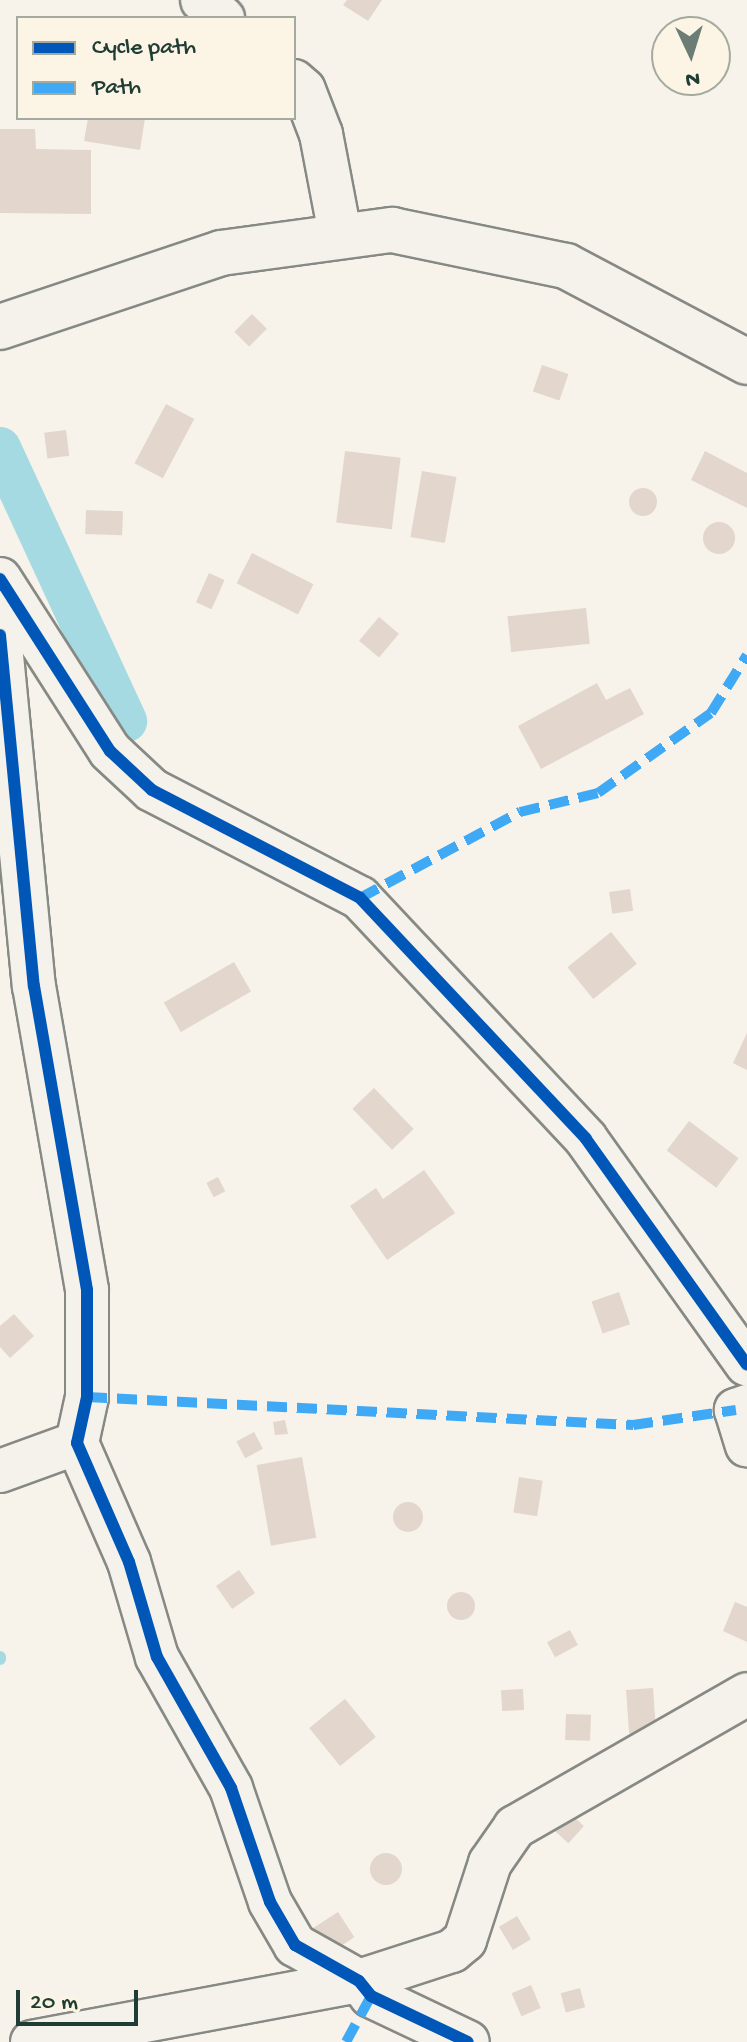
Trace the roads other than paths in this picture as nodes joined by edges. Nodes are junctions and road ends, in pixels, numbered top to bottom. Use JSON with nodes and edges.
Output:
{"nodes":[{"id":1,"x":202,"y":0,"type":"edge"},
{"id":2,"x":221,"y":16,"type":"edge"},
{"id":3,"x":296,"y":83,"type":"edge"},
{"id":4,"x":340,"y":234,"type":"junction"},
{"id":5,"x":0,"y":327,"type":"edge"},
{"id":6,"x":747,"y":362,"type":"edge"},
{"id":7,"x":0,"y":579,"type":"edge"},
{"id":8,"x":0,"y":635,"type":"edge"},
{"id":9,"x":747,"y":1365,"type":"edge"},
{"id":10,"x":747,"y":1406,"type":"edge"},
{"id":11,"x":747,"y":1445,"type":"edge"},
{"id":12,"x":38,"y":1456,"type":"edge"},
{"id":13,"x":747,"y":1694,"type":"edge"},
{"id":14,"x":359,"y":1981,"type":"junction"},
{"id":15,"x":32,"y":2042,"type":"edge"},
{"id":16,"x":468,"y":2042,"type":"edge"}],
"edges":[{"from":1,"to":2,"type":"street"},
{"from":3,"to":4,"type":"street"},
{"from":4,"to":5,"type":"street"},
{"from":4,"to":6,"type":"street"},
{"from":7,"to":9,"type":"street"},
{"from":8,"to":12,"type":"street"},
{"from":10,"to":11,"type":"street"},
{"from":12,"to":14,"type":"street"},
{"from":13,"to":14,"type":"street"},
{"from":14,"to":15,"type":"street"},
{"from":14,"to":16,"type":"street"}]}
